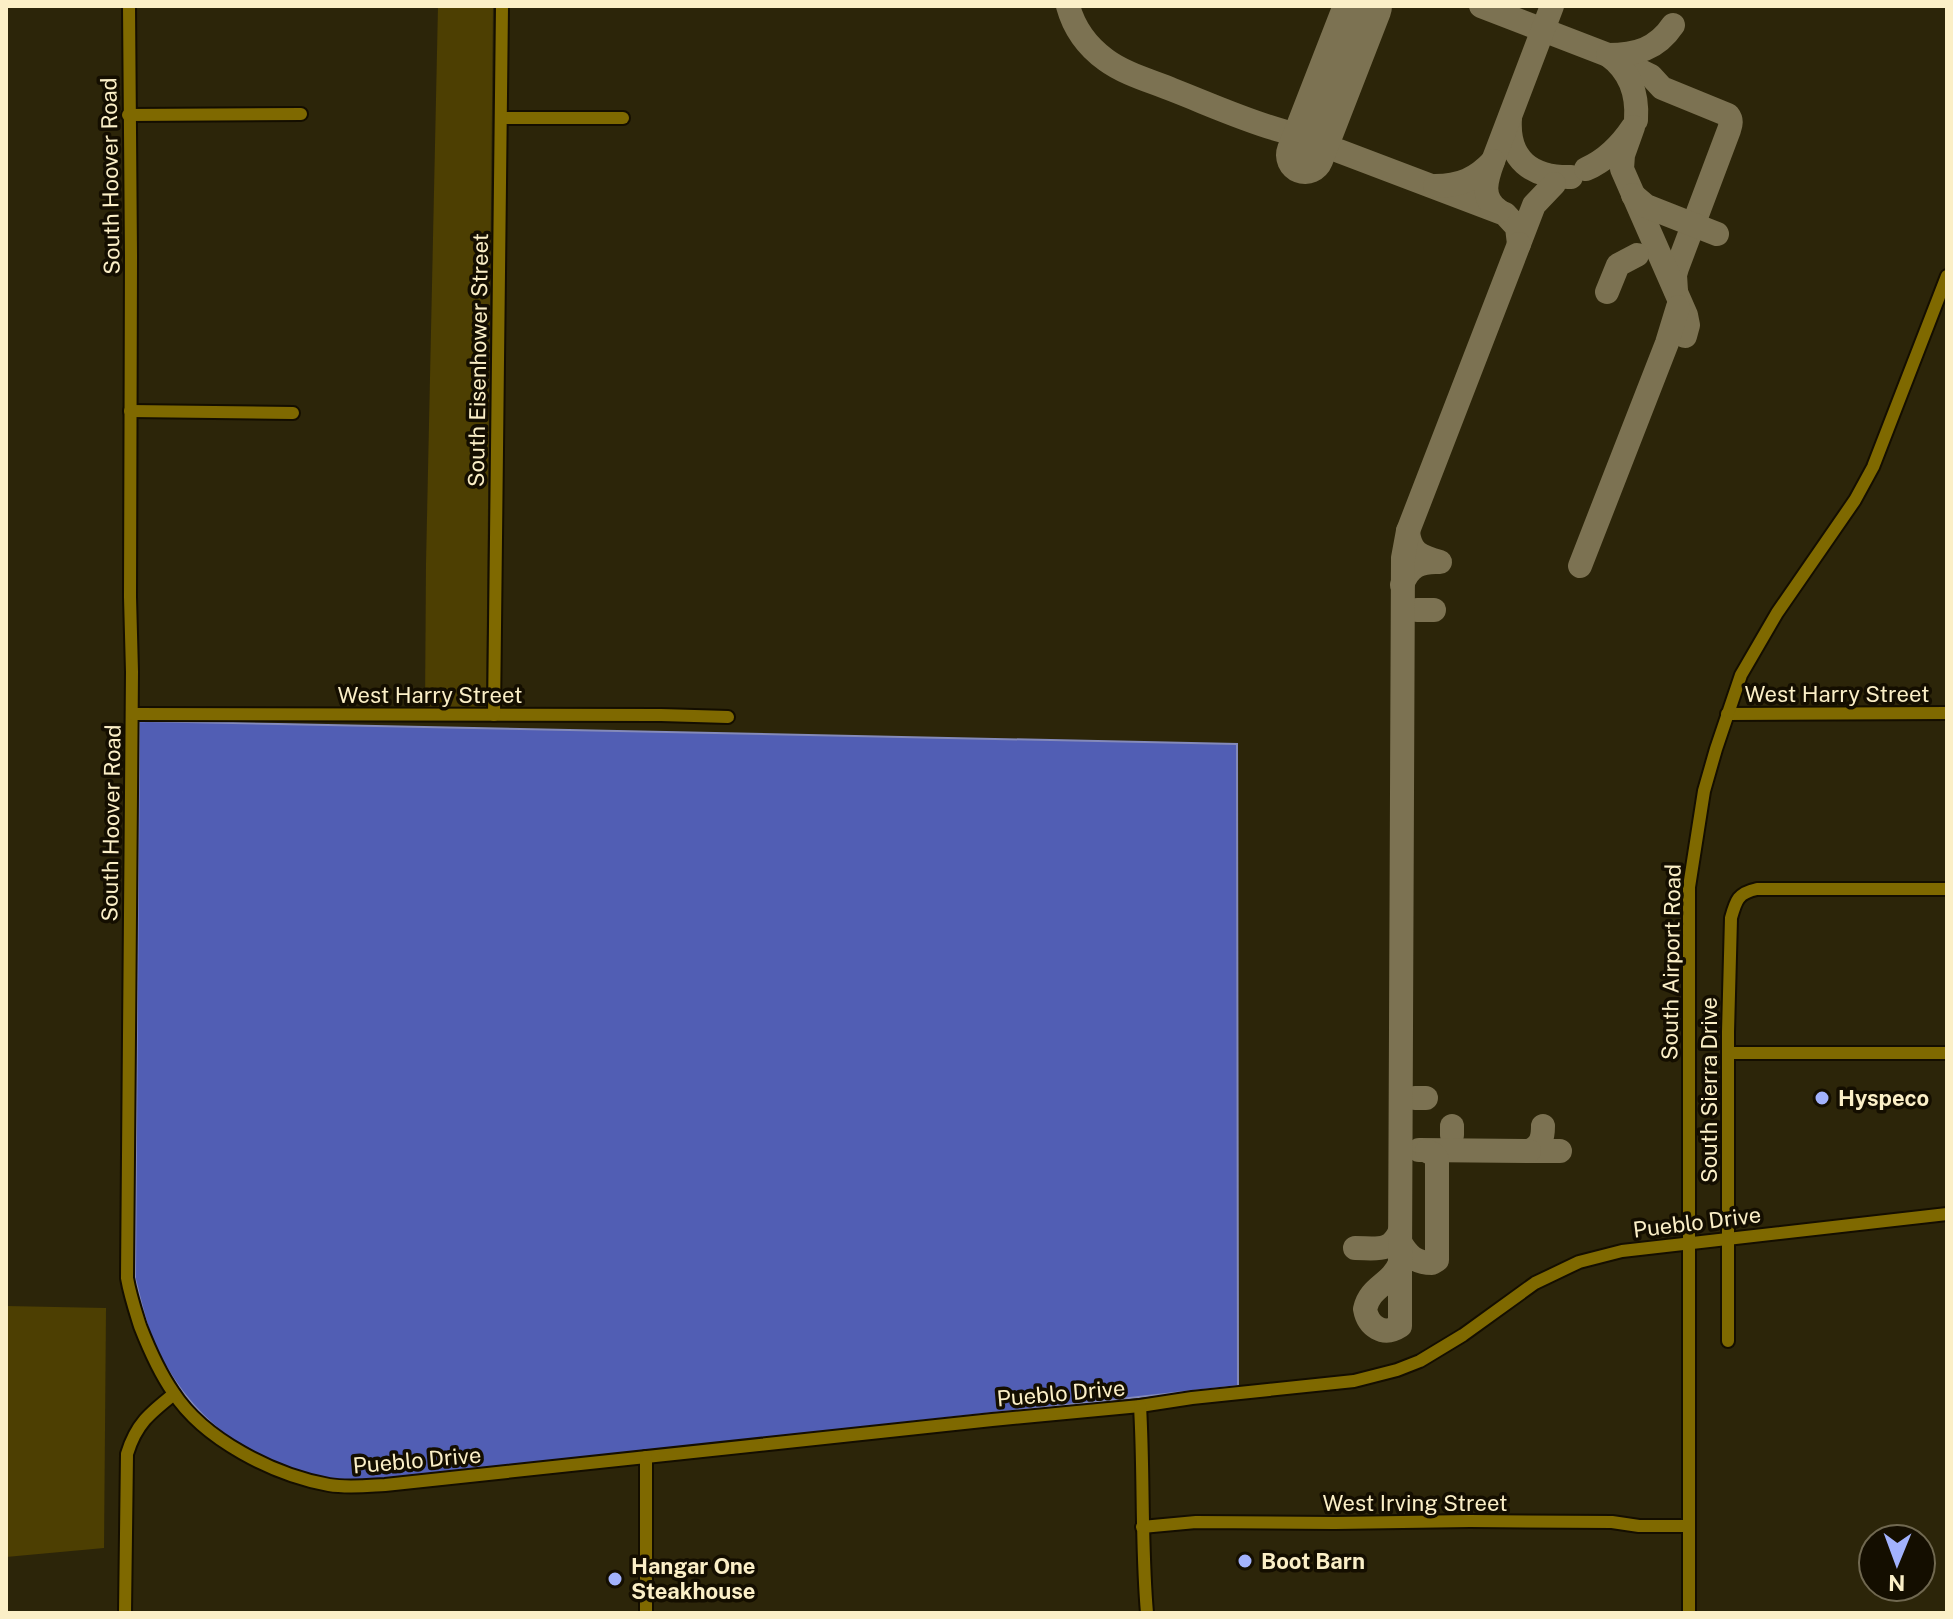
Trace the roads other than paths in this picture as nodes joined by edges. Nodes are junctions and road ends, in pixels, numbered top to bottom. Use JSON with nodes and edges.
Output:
{"nodes":[{"id":1,"x":129,"y":6,"type":"edge"},
{"id":2,"x":502,"y":6,"type":"edge"},
{"id":3,"x":301,"y":114,"type":"dead end"},
{"id":4,"x":128,"y":115,"type":"junction"},
{"id":5,"x":501,"y":118,"type":"junction"},
{"id":6,"x":623,"y":118,"type":"dead end"},
{"id":7,"x":1947,"y":276,"type":"edge"},
{"id":8,"x":130,"y":411,"type":"junction"},
{"id":9,"x":293,"y":413,"type":"dead end"},
{"id":10,"x":1947,"y":713,"type":"edge"},
{"id":11,"x":132,"y":714,"type":"junction"},
{"id":12,"x":1727,"y":714,"type":"junction"},
{"id":13,"x":494,"y":715,"type":"junction"},
{"id":14,"x":728,"y":717,"type":"dead end"},
{"id":15,"x":1947,"y":889,"type":"edge"},
{"id":16,"x":1728,"y":1053,"type":"junction"},
{"id":17,"x":1947,"y":1053,"type":"edge"},
{"id":18,"x":1947,"y":1214,"type":"edge"},
{"id":19,"x":1728,"y":1238,"type":"junction"},
{"id":20,"x":1688,"y":1244,"type":"junction"},
{"id":21,"x":1728,"y":1341,"type":"dead end"},
{"id":22,"x":174,"y":1394,"type":"junction"},
{"id":23,"x":1140,"y":1406,"type":"junction"},
{"id":24,"x":646,"y":1457,"type":"junction"},
{"id":25,"x":1689,"y":1526,"type":"junction"},
{"id":26,"x":1142,"y":1527,"type":"junction"},
{"id":27,"x":125,"y":1613,"type":"edge"},
{"id":28,"x":646,"y":1613,"type":"edge"},
{"id":29,"x":1147,"y":1613,"type":"edge"},
{"id":30,"x":1689,"y":1613,"type":"edge"}],
"edges":[{"from":1,"to":4,"type":"street","name":"South Hoover Road"},
{"from":2,"to":5,"type":"street","name":"South Eisenhower Street"},
{"from":3,"to":4,"type":"street"},
{"from":4,"to":8,"type":"street","name":"South Hoover Road"},
{"from":5,"to":6,"type":"street"},
{"from":5,"to":13,"type":"street","name":"South Eisenhower Street"},
{"from":7,"to":12,"type":"street","name":"South Airport Road"},
{"from":8,"to":9,"type":"street"},
{"from":8,"to":11,"type":"street","name":"South Hoover Road"},
{"from":10,"to":12,"type":"street","name":"West Harry Street"},
{"from":11,"to":13,"type":"street","name":"West Harry Street"},
{"from":11,"to":22,"type":"street","name":"South Hoover Road"},
{"from":12,"to":20,"type":"street","name":"South Airport Road"},
{"from":13,"to":14,"type":"street","name":"West Harry Street"},
{"from":15,"to":16,"type":"street","name":"South Sierra Drive"},
{"from":16,"to":17,"type":"street"},
{"from":16,"to":19,"type":"street","name":"South Sierra Drive"},
{"from":18,"to":19,"type":"street","name":"Pueblo Drive"},
{"from":19,"to":20,"type":"street","name":"Pueblo Drive"},
{"from":19,"to":21,"type":"street","name":"South Sierra Drive"},
{"from":20,"to":23,"type":"street","name":"Pueblo Drive"},
{"from":20,"to":25,"type":"street","name":"South Airport Road"},
{"from":22,"to":24,"type":"street","name":"Pueblo Drive"},
{"from":22,"to":27,"type":"street"},
{"from":23,"to":24,"type":"street","name":"Pueblo Drive"},
{"from":23,"to":26,"type":"street"},
{"from":24,"to":28,"type":"street"},
{"from":25,"to":26,"type":"street","name":"West Irving Street"},
{"from":25,"to":30,"type":"street","name":"South Airport Road"},
{"from":26,"to":29,"type":"street"}]}
